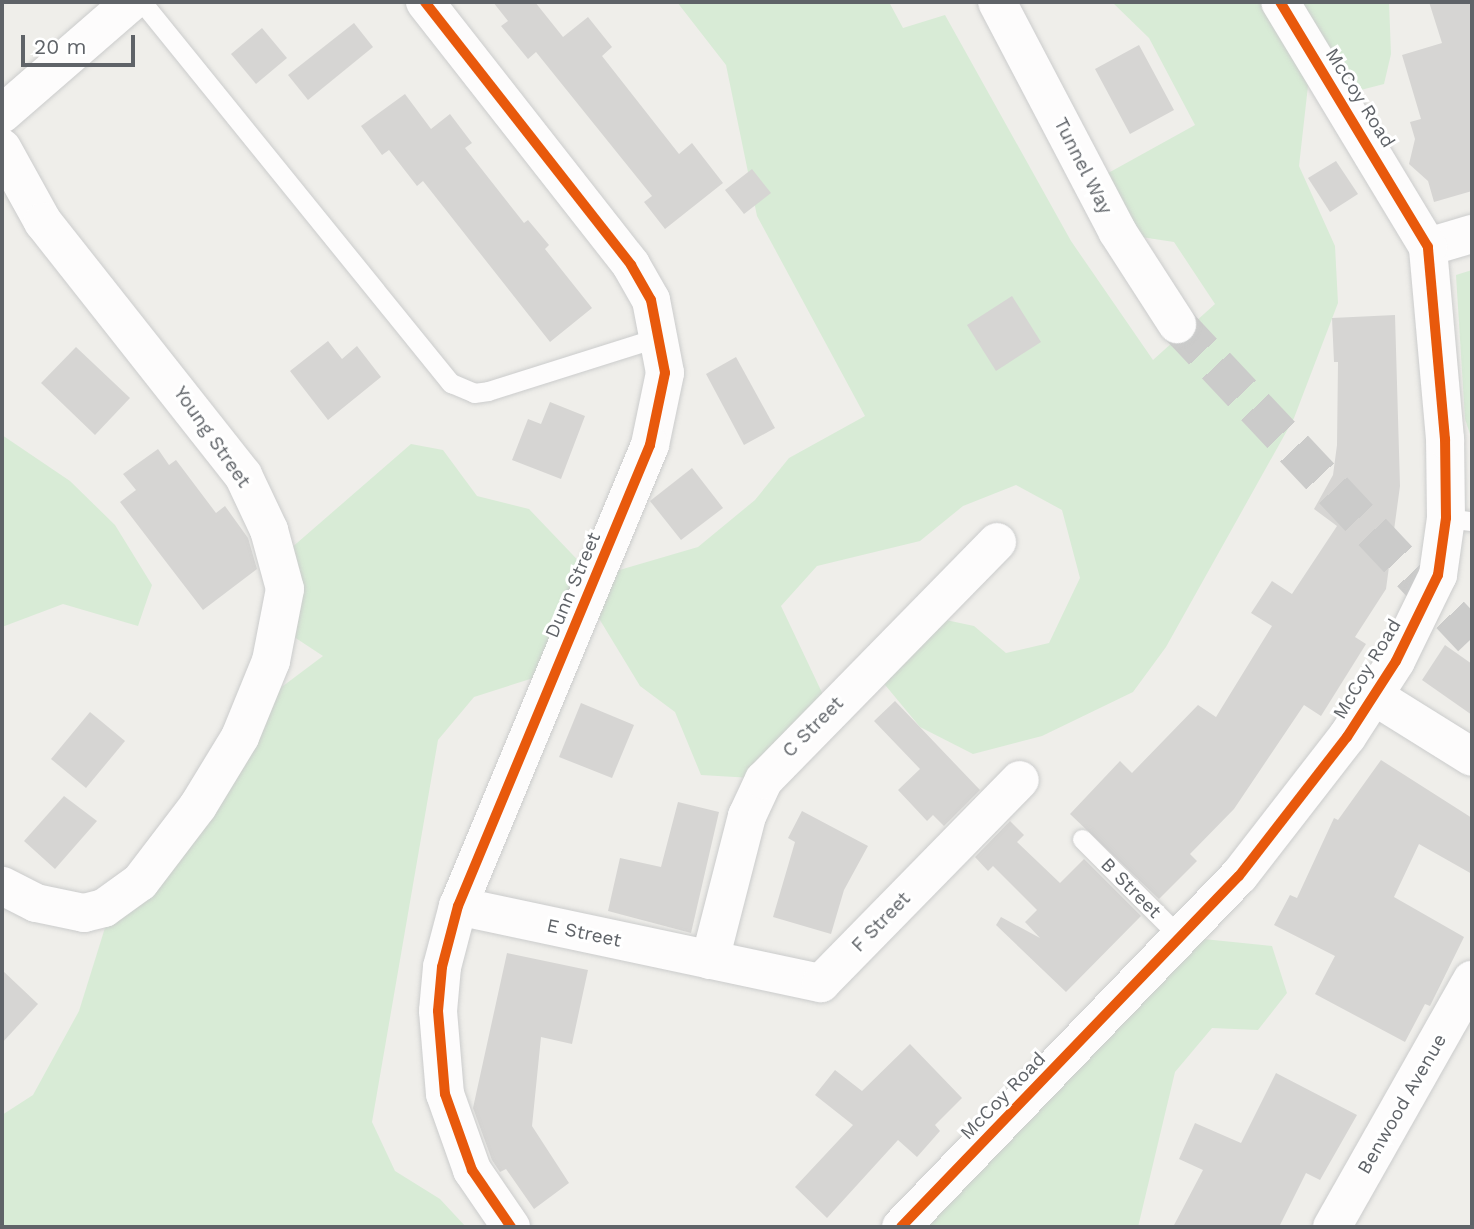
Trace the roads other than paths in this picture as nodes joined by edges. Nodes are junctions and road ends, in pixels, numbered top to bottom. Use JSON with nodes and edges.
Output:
{"nodes":[{"id":1,"x":131,"y":2,"type":"edge"},
{"id":2,"x":142,"y":2,"type":"edge"},
{"id":3,"x":425,"y":2,"type":"edge"},
{"id":4,"x":998,"y":2,"type":"edge"},
{"id":5,"x":1280,"y":2,"type":"edge"},
{"id":6,"x":2,"y":114,"type":"edge"},
{"id":7,"x":2,"y":148,"type":"edge"},
{"id":8,"x":1472,"y":234,"type":"edge"},
{"id":9,"x":1428,"y":247,"type":"junction"},
{"id":10,"x":1177,"y":324,"type":"tunnel mouth"},
{"id":11,"x":662,"y":336,"type":"junction"},
{"id":12,"x":1459,"y":519,"type":"edge"},
{"id":13,"x":997,"y":542,"type":"dead end"},
{"id":14,"x":1374,"y":696,"type":"junction"},
{"id":15,"x":1472,"y":757,"type":"edge"},
{"id":16,"x":1020,"y":780,"type":"dead end"},
{"id":17,"x":1082,"y":839,"type":"dead end"},
{"id":18,"x":2,"y":886,"type":"edge"},
{"id":19,"x":458,"y":905,"type":"junction"},
{"id":20,"x":1180,"y":937,"type":"junction"},
{"id":21,"x":710,"y":960,"type":"junction"},
{"id":22,"x":1472,"y":981,"type":"edge"},
{"id":23,"x":511,"y":1227,"type":"edge"},
{"id":24,"x":901,"y":1227,"type":"edge"},
{"id":25,"x":1332,"y":1227,"type":"edge"}],
"edges":[{"from":1,"to":6,"type":"street"},
{"from":2,"to":11,"type":"lane"},
{"from":3,"to":11,"type":"street","name":"Dunn Street"},
{"from":4,"to":10,"type":"street","name":"Tunnel Way"},
{"from":5,"to":9,"type":"street","name":"McCoy Road"},
{"from":7,"to":18,"type":"street","name":"Young Street"},
{"from":8,"to":9,"type":"street"},
{"from":9,"to":12,"type":"street","name":"McCoy Road"},
{"from":11,"to":19,"type":"street","name":"Dunn Street"},
{"from":12,"to":14,"type":"street","name":"McCoy Road"},
{"from":13,"to":21,"type":"street","name":"C Street"},
{"from":14,"to":15,"type":"street"},
{"from":14,"to":20,"type":"street","name":"McCoy Road"},
{"from":16,"to":21,"type":"street","name":"F Street"},
{"from":17,"to":20,"type":"lane","name":"B Street"},
{"from":19,"to":21,"type":"street","name":"E Street"},
{"from":19,"to":23,"type":"street","name":"Dunn Street"},
{"from":20,"to":24,"type":"street","name":"McCoy Road"},
{"from":22,"to":25,"type":"street","name":"Benwood Avenue"}]}
